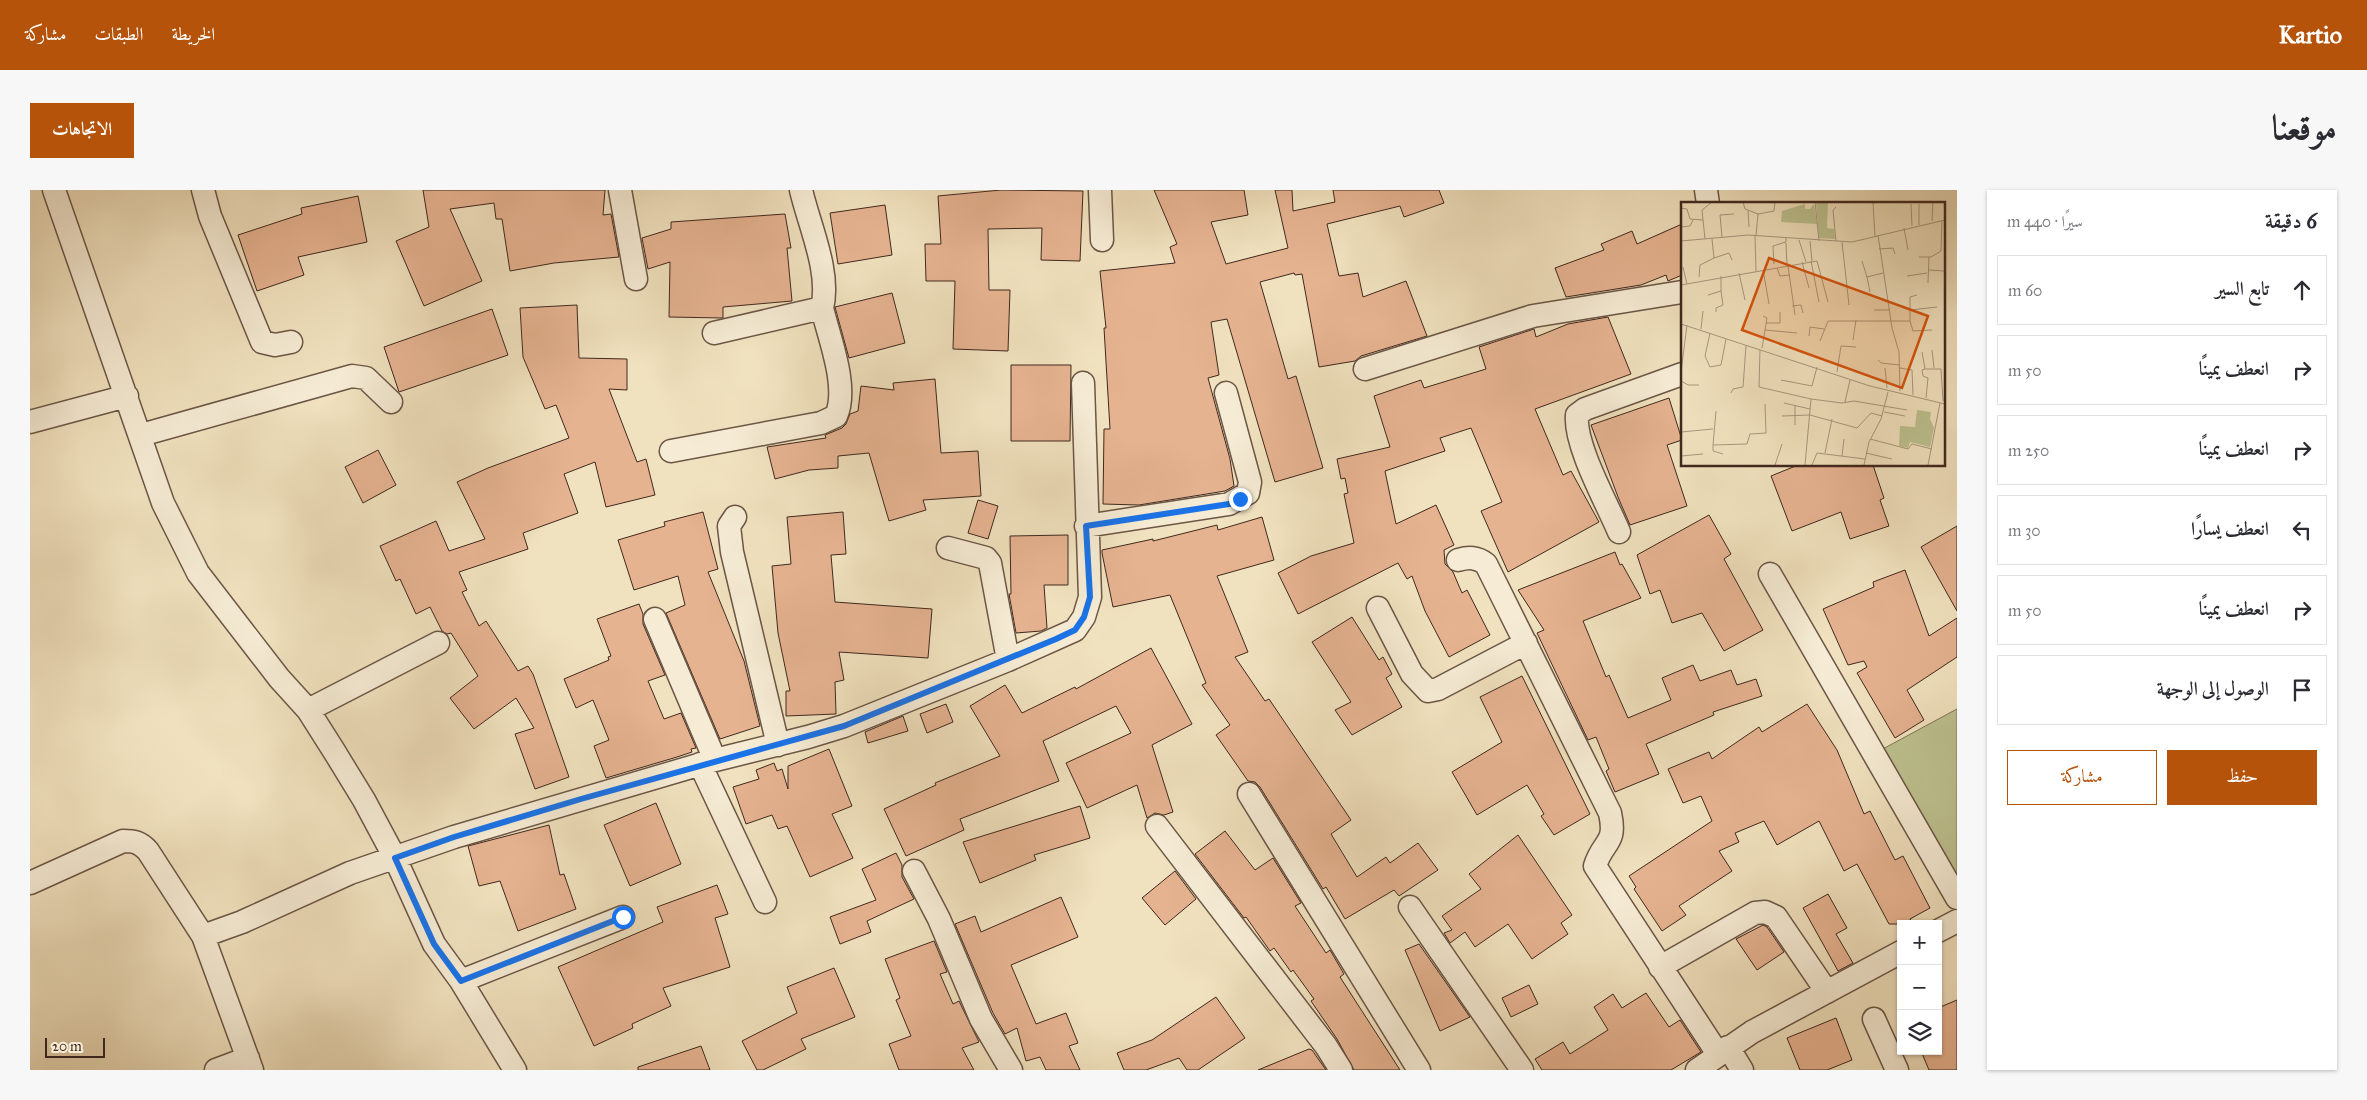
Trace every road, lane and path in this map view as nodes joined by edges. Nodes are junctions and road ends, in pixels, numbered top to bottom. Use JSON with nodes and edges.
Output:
{"nodes":[{"id":1,"x":54,"y":190,"type":"edge"},
{"id":2,"x":203,"y":190,"type":"edge"},
{"id":3,"x":620,"y":190,"type":"edge"},
{"id":4,"x":801,"y":190,"type":"edge"},
{"id":5,"x":1100,"y":190,"type":"edge"},
{"id":6,"x":1102,"y":240,"type":"dead end"},
{"id":7,"x":636,"y":279,"type":"dead end"},
{"id":8,"x":1681,"y":292,"type":"edge"},
{"id":9,"x":822,"y":308,"type":"junction"},
{"id":10,"x":714,"y":333,"type":"dead end"},
{"id":11,"x":291,"y":342,"type":"dead end"},
{"id":12,"x":1365,"y":369,"type":"dead end"},
{"id":13,"x":1681,"y":374,"type":"edge"},
{"id":14,"x":1083,"y":383,"type":"dead end"},
{"id":15,"x":1226,"y":393,"type":"dead end"},
{"id":16,"x":127,"y":396,"type":"junction"},
{"id":17,"x":392,"y":402,"type":"dead end"},
{"id":18,"x":30,"y":422,"type":"edge"},
{"id":19,"x":140,"y":435,"type":"junction"},
{"id":20,"x":671,"y":451,"type":"dead end"},
{"id":21,"x":736,"y":517,"type":"dead end"},
{"id":22,"x":1086,"y":526,"type":"junction"},
{"id":23,"x":1619,"y":532,"type":"dead end"},
{"id":24,"x":948,"y":548,"type":"dead end"},
{"id":25,"x":1458,"y":560,"type":"dead end"},
{"id":26,"x":1770,"y":574,"type":"dead end"},
{"id":27,"x":1378,"y":608,"type":"dead end"},
{"id":28,"x":655,"y":619,"type":"dead end"},
{"id":29,"x":438,"y":643,"type":"dead end"},
{"id":30,"x":1526,"y":643,"type":"junction"},
{"id":31,"x":1008,"y":660,"type":"junction"},
{"id":32,"x":308,"y":710,"type":"junction"},
{"id":33,"x":778,"y":745,"type":"junction"},
{"id":34,"x":707,"y":762,"type":"junction"},
{"id":35,"x":1249,"y":794,"type":"dead end"},
{"id":36,"x":1157,"y":826,"type":"dead end"},
{"id":37,"x":395,"y":858,"type":"junction"},
{"id":38,"x":914,"y":871,"type":"dead end"},
{"id":39,"x":30,"y":883,"type":"edge"},
{"id":40,"x":1957,"y":898,"type":"edge"},
{"id":41,"x":765,"y":902,"type":"dead end"},
{"id":42,"x":1410,"y":908,"type":"dead end"},
{"id":43,"x":623,"y":917,"type":"dead end"},
{"id":44,"x":1957,"y":921,"type":"edge"},
{"id":45,"x":1942,"y":929,"type":"edge"},
{"id":46,"x":203,"y":936,"type":"junction"},
{"id":47,"x":1897,"y":954,"type":"edge"},
{"id":48,"x":1660,"y":967,"type":"junction"},
{"id":49,"x":461,"y":981,"type":"junction"},
{"id":50,"x":1827,"y":992,"type":"junction"},
{"id":51,"x":1874,"y":1019,"type":"dead end"},
{"id":52,"x":1723,"y":1051,"type":"junction"},
{"id":53,"x":250,"y":1064,"type":"edge"},
{"id":54,"x":216,"y":1070,"type":"edge"},
{"id":55,"x":515,"y":1070,"type":"edge"},
{"id":56,"x":1011,"y":1070,"type":"edge"},
{"id":57,"x":1341,"y":1070,"type":"edge"},
{"id":58,"x":1420,"y":1070,"type":"edge"},
{"id":59,"x":1522,"y":1070,"type":"edge"},
{"id":60,"x":1697,"y":1070,"type":"edge"},
{"id":61,"x":1742,"y":1070,"type":"edge"},
{"id":62,"x":1897,"y":1070,"type":"edge"}],
"edges":[{"from":1,"to":16,"type":"street"},
{"from":2,"to":11,"type":"street"},
{"from":3,"to":7,"type":"street"},
{"from":4,"to":9,"type":"street"},
{"from":5,"to":6,"type":"street"},
{"from":8,"to":12,"type":"street"},
{"from":9,"to":10,"type":"street"},
{"from":9,"to":20,"type":"street"},
{"from":13,"to":23,"type":"street"},
{"from":14,"to":22,"type":"street"},
{"from":15,"to":22,"type":"street"},
{"from":16,"to":18,"type":"street"},
{"from":16,"to":19,"type":"street"},
{"from":17,"to":19,"type":"street"},
{"from":19,"to":32,"type":"street"},
{"from":21,"to":33,"type":"street"},
{"from":22,"to":31,"type":"street"},
{"from":24,"to":31,"type":"street"},
{"from":25,"to":30,"type":"street"},
{"from":26,"to":40,"type":"street"},
{"from":27,"to":30,"type":"street"},
{"from":28,"to":34,"type":"street"},
{"from":29,"to":32,"type":"street"},
{"from":30,"to":48,"type":"street"},
{"from":31,"to":33,"type":"street"},
{"from":32,"to":37,"type":"street"},
{"from":33,"to":34,"type":"street"},
{"from":34,"to":37,"type":"street"},
{"from":34,"to":41,"type":"street"},
{"from":35,"to":58,"type":"street"},
{"from":36,"to":57,"type":"street"},
{"from":37,"to":46,"type":"street"},
{"from":37,"to":49,"type":"street"},
{"from":38,"to":56,"type":"street"},
{"from":39,"to":46,"type":"street"},
{"from":42,"to":59,"type":"street"},
{"from":43,"to":49,"type":"street"},
{"from":44,"to":45,"type":"street"},
{"from":46,"to":53,"type":"street"},
{"from":47,"to":50,"type":"street"},
{"from":48,"to":50,"type":"street"},
{"from":48,"to":52,"type":"street"},
{"from":49,"to":55,"type":"street"},
{"from":50,"to":52,"type":"street"},
{"from":51,"to":62,"type":"street"},
{"from":52,"to":60,"type":"street"},
{"from":52,"to":61,"type":"street"},
{"from":53,"to":54,"type":"street"}]}
